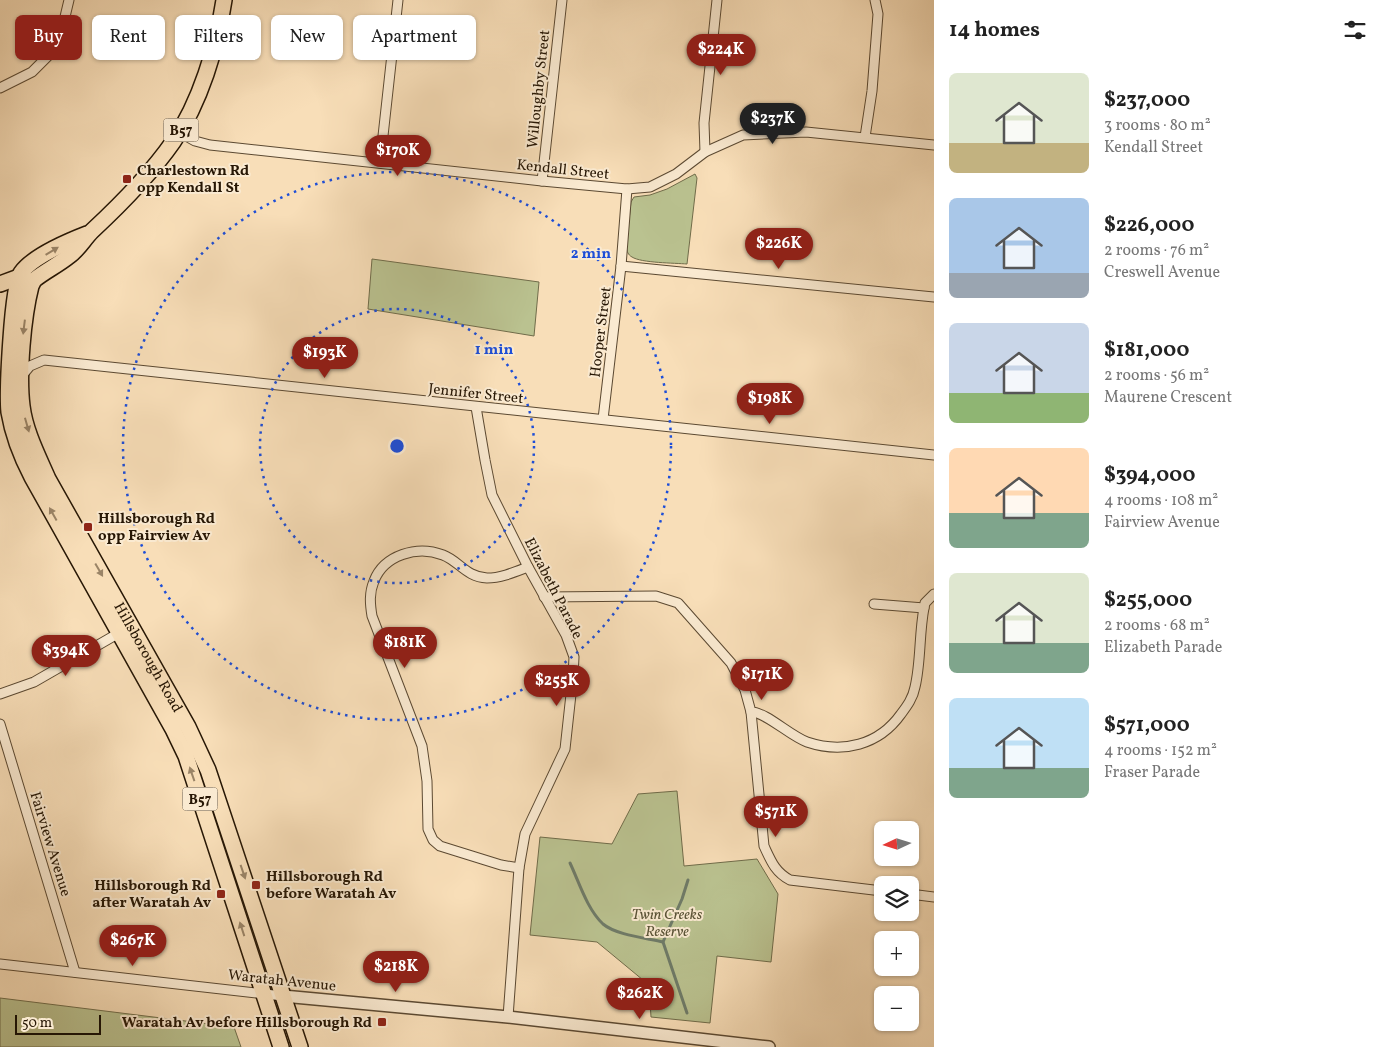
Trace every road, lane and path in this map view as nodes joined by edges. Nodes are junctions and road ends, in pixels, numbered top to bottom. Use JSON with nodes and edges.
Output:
{"nodes":[{"id":1,"x":70,"y":0,"type":"edge"},
{"id":2,"x":224,"y":0,"type":"edge"},
{"id":3,"x":398,"y":0,"type":"edge"},
{"id":4,"x":562,"y":0,"type":"edge"},
{"id":5,"x":717,"y":0,"type":"edge"},
{"id":6,"x":875,"y":0,"type":"edge"},
{"id":7,"x":0,"y":88,"type":"edge"},
{"id":8,"x":179,"y":132,"type":"junction"},
{"id":9,"x":865,"y":137,"type":"junction"},
{"id":10,"x":934,"y":145,"type":"edge"},
{"id":11,"x":705,"y":152,"type":"junction"},
{"id":12,"x":380,"y":163,"type":"junction"},
{"id":13,"x":542,"y":181,"type":"junction"},
{"id":14,"x":627,"y":189,"type":"junction"},
{"id":15,"x":90,"y":233,"type":"junction"},
{"id":16,"x":621,"y":266,"type":"junction"},
{"id":17,"x":32,"y":277,"type":"junction"},
{"id":18,"x":0,"y":284,"type":"edge"},
{"id":19,"x":934,"y":298,"type":"edge"},
{"id":20,"x":21,"y":377,"type":"junction"},
{"id":21,"x":476,"y":407,"type":"junction"},
{"id":22,"x":603,"y":419,"type":"junction"},
{"id":23,"x":934,"y":455,"type":"edge"},
{"id":24,"x":528,"y":568,"type":"junction"},
{"id":25,"x":934,"y":594,"type":"edge"},
{"id":26,"x":544,"y":598,"type":"junction"},
{"id":27,"x":874,"y":604,"type":"dead end"},
{"id":28,"x":924,"y":608,"type":"junction"},
{"id":29,"x":119,"y":634,"type":"junction"},
{"id":30,"x":0,"y":694,"type":"edge"},
{"id":31,"x":751,"y":712,"type":"junction"},
{"id":32,"x":0,"y":724,"type":"edge"},
{"id":33,"x":519,"y":868,"type":"junction"},
{"id":34,"x":874,"y":890,"type":"edge"},
{"id":35,"x":919,"y":895,"type":"edge"},
{"id":36,"x":934,"y":897,"type":"edge"},
{"id":37,"x":0,"y":964,"type":"edge"},
{"id":38,"x":75,"y":972,"type":"junction"},
{"id":39,"x":263,"y":993,"type":"junction"},
{"id":40,"x":283,"y":996,"type":"junction"},
{"id":41,"x":508,"y":1017,"type":"junction"},
{"id":42,"x":280,"y":1047,"type":"edge"},
{"id":43,"x":300,"y":1047,"type":"edge"},
{"id":44,"x":769,"y":1047,"type":"edge"}],
"edges":[{"from":1,"to":7,"type":"street"},
{"from":2,"to":8,"type":"main road","number":"B57"},
{"from":3,"to":12,"type":"street"},
{"from":4,"to":13,"type":"street","name":"Willoughby Street"},
{"from":5,"to":11,"type":"street"},
{"from":6,"to":9,"type":"street"},
{"from":8,"to":12,"type":"street","name":"Kendall Street"},
{"from":8,"to":15,"type":"main road","number":"B57"},
{"from":9,"to":10,"type":"street","name":"Kendall Street"},
{"from":9,"to":11,"type":"street","name":"Kendall Street"},
{"from":11,"to":14,"type":"street","name":"Kendall Street"},
{"from":12,"to":13,"type":"street","name":"Kendall Street"},
{"from":13,"to":14,"type":"street","name":"Kendall Street"},
{"from":14,"to":16,"type":"street","name":"Hooper Street"},
{"from":15,"to":17,"type":"main road","number":"B57"},
{"from":17,"to":15,"type":"main road","number":"B57","one_way":true},
{"from":16,"to":19,"type":"street"},
{"from":16,"to":22,"type":"street","name":"Hooper Street"},
{"from":17,"to":18,"type":"main road"},
{"from":17,"to":20,"type":"main road","name":"Hillsborough Road","number":"B57","one_way":true},
{"from":29,"to":17,"type":"main road","number":"B57","one_way":true},
{"from":20,"to":21,"type":"street","name":"Jennifer Street"},
{"from":20,"to":40,"type":"main road","name":"Hillsborough Road","number":"B57","one_way":true},
{"from":21,"to":22,"type":"street","name":"Jennifer Street"},
{"from":21,"to":24,"type":"street","name":"Elizabeth Parade"},
{"from":22,"to":23,"type":"street","name":"Jennifer Street"},
{"from":24,"to":26,"type":"street","name":"Elizabeth Parade"},
{"from":24,"to":33,"type":"street"},
{"from":25,"to":28,"type":"street"},
{"from":26,"to":31,"type":"street"},
{"from":26,"to":33,"type":"street","name":"Elizabeth Parade"},
{"from":27,"to":28,"type":"street"},
{"from":28,"to":31,"type":"street"},
{"from":29,"to":30,"type":"street"},
{"from":39,"to":29,"type":"main road","number":"B57","one_way":true},
{"from":31,"to":34,"type":"street"},
{"from":32,"to":38,"type":"street","name":"Fairview Avenue"},
{"from":33,"to":41,"type":"street","name":"Elizabeth Parade"},
{"from":35,"to":36,"type":"street"},
{"from":37,"to":38,"type":"street","name":"Waratah Avenue"},
{"from":38,"to":39,"type":"street","name":"Waratah Avenue"},
{"from":39,"to":40,"type":"street","name":"Waratah Avenue"},
{"from":39,"to":42,"type":"main road","number":"B57"},
{"from":40,"to":41,"type":"street","name":"Waratah Avenue"},
{"from":40,"to":43,"type":"main road","name":"Hillsborough Road","number":"B57"},
{"from":41,"to":44,"type":"street","name":"Waratah Avenue"}]}
